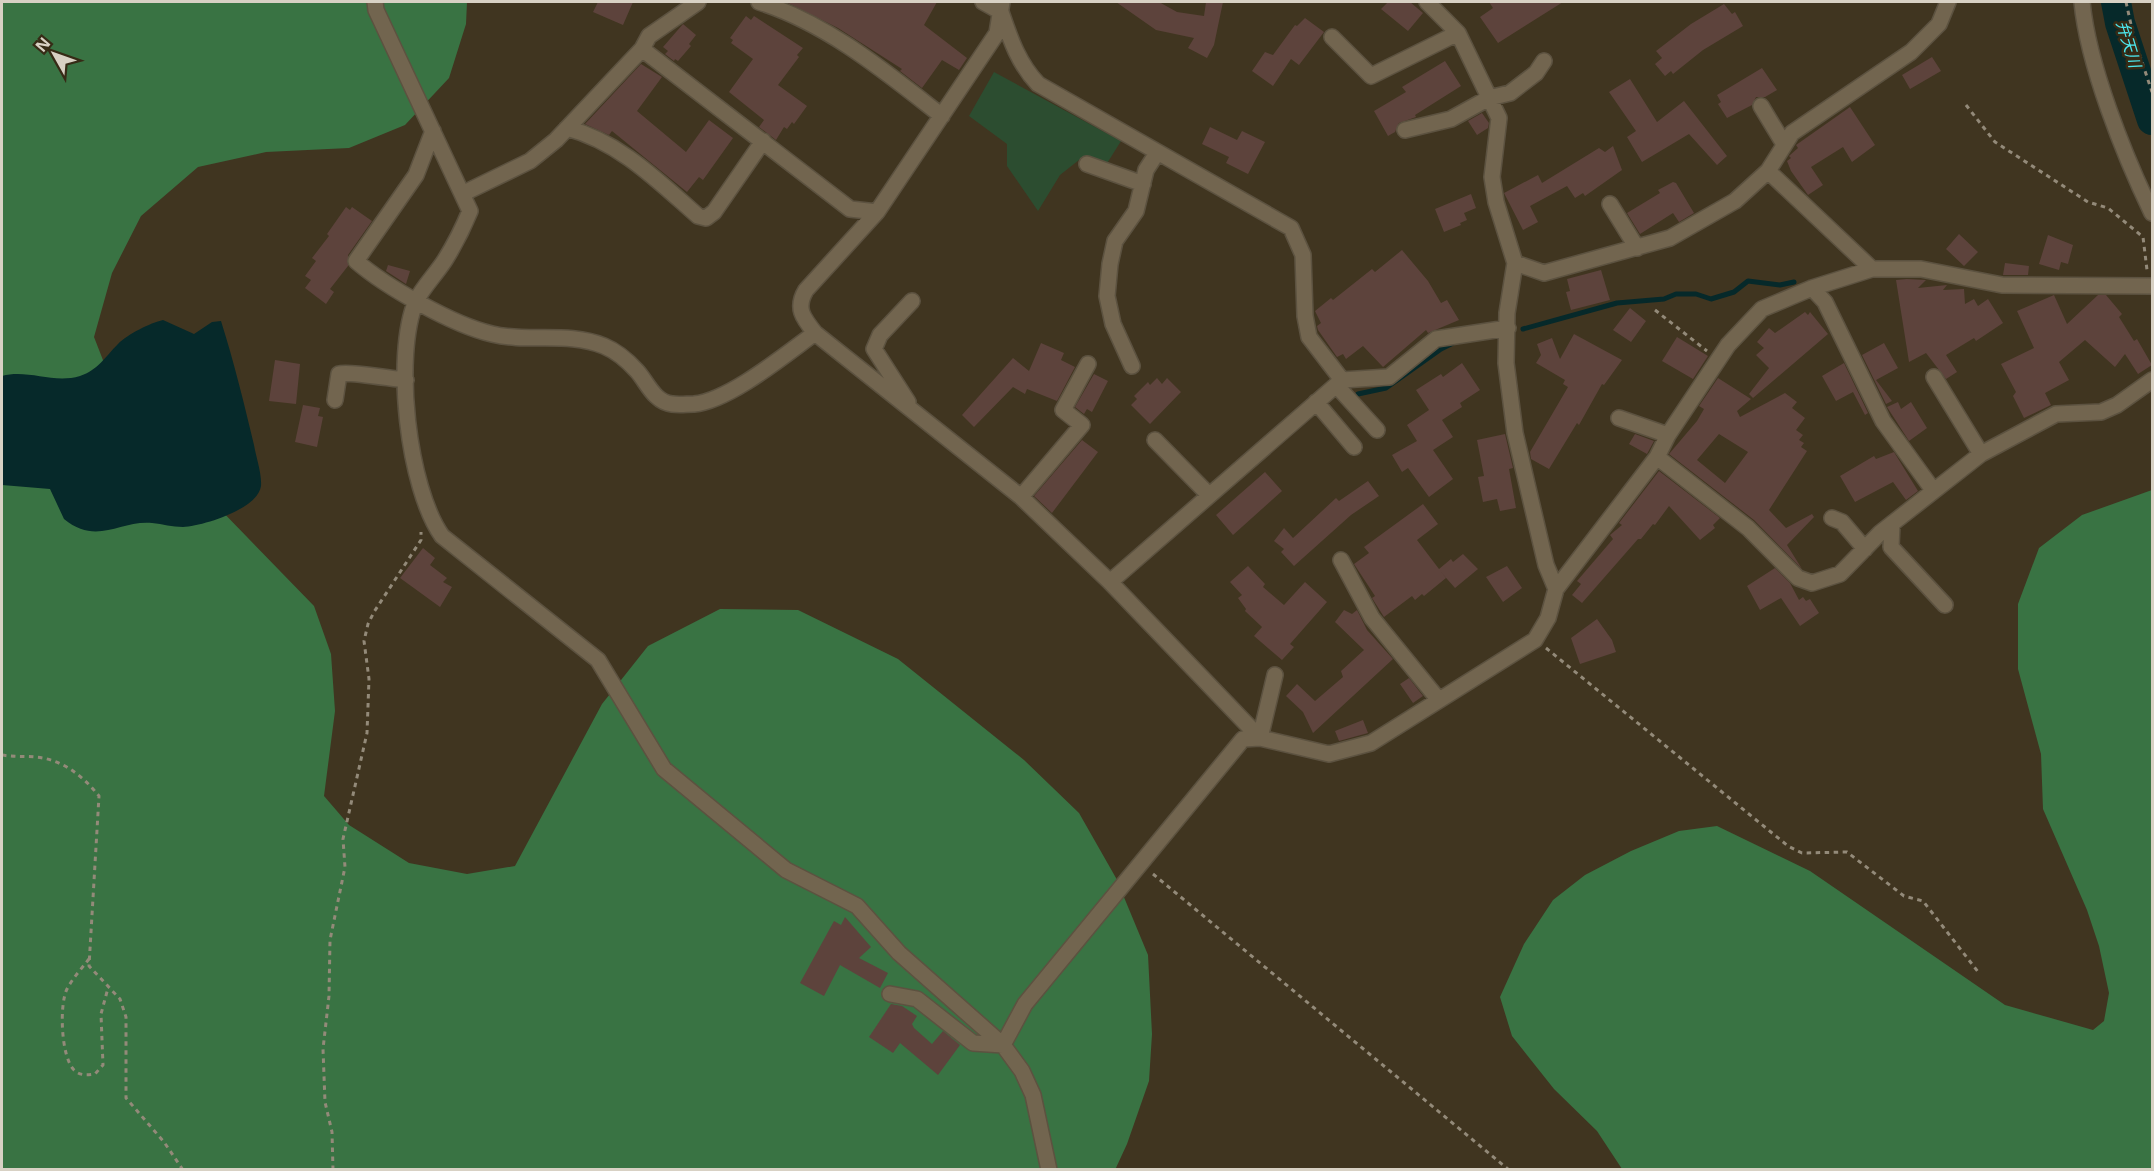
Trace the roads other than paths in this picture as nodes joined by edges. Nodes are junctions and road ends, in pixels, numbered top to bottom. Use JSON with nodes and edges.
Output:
{"nodes":[{"id":1,"x":375,"y":2,"type":"edge"},
{"id":2,"x":698,"y":2,"type":"edge"},
{"id":3,"x":759,"y":2,"type":"edge"},
{"id":4,"x":982,"y":2,"type":"edge"},
{"id":5,"x":1427,"y":2,"type":"edge"},
{"id":6,"x":1948,"y":2,"type":"edge"},
{"id":7,"x":2082,"y":2,"type":"edge"},
{"id":8,"x":1001,"y":7,"type":"edge"},
{"id":9,"x":1458,"y":33,"type":"junction"},
{"id":10,"x":1332,"y":37,"type":"dead end"},
{"id":11,"x":642,"y":49,"type":"junction"},
{"id":12,"x":1544,"y":61,"type":"dead end"},
{"id":13,"x":1489,"y":98,"type":"junction"},
{"id":14,"x":1761,"y":106,"type":"dead end"},
{"id":15,"x":942,"y":116,"type":"junction"},
{"id":16,"x":567,"y":128,"type":"junction"},
{"id":17,"x":1406,"y":130,"type":"dead end"},
{"id":18,"x":433,"y":131,"type":"junction"},
{"id":19,"x":763,"y":141,"type":"junction"},
{"id":20,"x":1784,"y":144,"type":"junction"},
{"id":21,"x":1157,"y":153,"type":"junction"},
{"id":22,"x":1087,"y":164,"type":"dead end"},
{"id":23,"x":1768,"y":171,"type":"junction"},
{"id":24,"x":1143,"y":184,"type":"junction"},
{"id":25,"x":462,"y":194,"type":"junction"},
{"id":26,"x":1610,"y":204,"type":"dead end"},
{"id":27,"x":877,"y":212,"type":"junction"},
{"id":28,"x":2152,"y":213,"type":"edge"},
{"id":29,"x":1637,"y":248,"type":"junction"},
{"id":30,"x":1515,"y":263,"type":"junction"},
{"id":31,"x":1872,"y":269,"type":"junction"},
{"id":32,"x":2151,"y":287,"type":"edge"},
{"id":33,"x":1812,"y":288,"type":"junction"},
{"id":34,"x":417,"y":300,"type":"junction"},
{"id":35,"x":912,"y":301,"type":"dead end"},
{"id":36,"x":1508,"y":328,"type":"junction"},
{"id":37,"x":815,"y":333,"type":"junction"},
{"id":38,"x":1088,"y":364,"type":"dead end"},
{"id":39,"x":1132,"y":366,"type":"dead end"},
{"id":40,"x":1934,"y":376,"type":"dead end"},
{"id":41,"x":406,"y":380,"type":"junction"},
{"id":42,"x":2152,"y":380,"type":"edge"},
{"id":43,"x":1339,"y":382,"type":"junction"},
{"id":44,"x":335,"y":400,"type":"dead end"},
{"id":45,"x":1316,"y":402,"type":"junction"},
{"id":46,"x":907,"y":408,"type":"junction"},
{"id":47,"x":1619,"y":418,"type":"dead end"},
{"id":48,"x":1377,"y":430,"type":"dead end"},
{"id":49,"x":1668,"y":435,"type":"junction"},
{"id":50,"x":1155,"y":440,"type":"dead end"},
{"id":51,"x":1354,"y":447,"type":"dead end"},
{"id":52,"x":1981,"y":454,"type":"junction"},
{"id":53,"x":1657,"y":457,"type":"junction"},
{"id":54,"x":1933,"y":490,"type":"junction"},
{"id":55,"x":1209,"y":495,"type":"junction"},
{"id":56,"x":1022,"y":497,"type":"junction"},
{"id":57,"x":1832,"y":519,"type":"dead end"},
{"id":58,"x":1892,"y":524,"type":"junction"},
{"id":59,"x":1865,"y":549,"type":"junction"},
{"id":60,"x":1341,"y":560,"type":"dead end"},
{"id":61,"x":1110,"y":582,"type":"junction"},
{"id":62,"x":1556,"y":589,"type":"junction"},
{"id":63,"x":1945,"y":605,"type":"dead end"},
{"id":64,"x":1275,"y":675,"type":"dead end"},
{"id":65,"x":1438,"y":699,"type":"junction"},
{"id":66,"x":1260,"y":738,"type":"junction"},
{"id":67,"x":890,"y":994,"type":"dead end"},
{"id":68,"x":1003,"y":1045,"type":"junction"},
{"id":69,"x":1049,"y":1170,"type":"edge"}],
"edges":[{"from":1,"to":18,"type":"street"},
{"from":2,"to":11,"type":"street"},
{"from":3,"to":15,"type":"street"},
{"from":4,"to":8,"type":"street"},
{"from":5,"to":9,"type":"street"},
{"from":6,"to":20,"type":"street"},
{"from":7,"to":28,"type":"street"},
{"from":8,"to":15,"type":"street"},
{"from":8,"to":21,"type":"street"},
{"from":9,"to":10,"type":"street"},
{"from":9,"to":13,"type":"street"},
{"from":11,"to":16,"type":"street"},
{"from":11,"to":19,"type":"street"},
{"from":12,"to":13,"type":"street"},
{"from":13,"to":17,"type":"street"},
{"from":13,"to":30,"type":"street"},
{"from":14,"to":20,"type":"street"},
{"from":15,"to":27,"type":"street"},
{"from":16,"to":19,"type":"street"},
{"from":16,"to":25,"type":"street"},
{"from":18,"to":25,"type":"street"},
{"from":18,"to":34,"type":"street"},
{"from":19,"to":27,"type":"street"},
{"from":20,"to":23,"type":"street"},
{"from":21,"to":24,"type":"street"},
{"from":21,"to":43,"type":"street"},
{"from":22,"to":24,"type":"street"},
{"from":23,"to":29,"type":"street"},
{"from":23,"to":31,"type":"street"},
{"from":24,"to":39,"type":"street"},
{"from":25,"to":34,"type":"street"},
{"from":26,"to":29,"type":"street"},
{"from":27,"to":37,"type":"street"},
{"from":29,"to":30,"type":"street"},
{"from":30,"to":36,"type":"street"},
{"from":31,"to":32,"type":"street"},
{"from":31,"to":33,"type":"street"},
{"from":33,"to":49,"type":"street"},
{"from":33,"to":54,"type":"street"},
{"from":34,"to":37,"type":"street"},
{"from":34,"to":41,"type":"street"},
{"from":35,"to":46,"type":"street"},
{"from":36,"to":43,"type":"street"},
{"from":36,"to":62,"type":"street"},
{"from":37,"to":46,"type":"street"},
{"from":38,"to":56,"type":"street"},
{"from":40,"to":52,"type":"street"},
{"from":41,"to":44,"type":"street"},
{"from":41,"to":68,"type":"street"},
{"from":42,"to":52,"type":"street"},
{"from":43,"to":45,"type":"street"},
{"from":43,"to":48,"type":"street"},
{"from":45,"to":51,"type":"street"},
{"from":45,"to":55,"type":"street"},
{"from":46,"to":56,"type":"street"},
{"from":47,"to":49,"type":"street"},
{"from":49,"to":53,"type":"street"},
{"from":50,"to":55,"type":"street"},
{"from":52,"to":54,"type":"street"},
{"from":53,"to":59,"type":"street"},
{"from":53,"to":62,"type":"street"},
{"from":54,"to":58,"type":"street"},
{"from":55,"to":61,"type":"street"},
{"from":56,"to":61,"type":"street"},
{"from":57,"to":59,"type":"street"},
{"from":58,"to":59,"type":"street"},
{"from":58,"to":63,"type":"street"},
{"from":60,"to":65,"type":"street"},
{"from":61,"to":66,"type":"street"},
{"from":62,"to":65,"type":"street"},
{"from":64,"to":66,"type":"street"},
{"from":65,"to":66,"type":"street"},
{"from":66,"to":68,"type":"street"},
{"from":67,"to":68,"type":"street"},
{"from":68,"to":69,"type":"street"}]}
